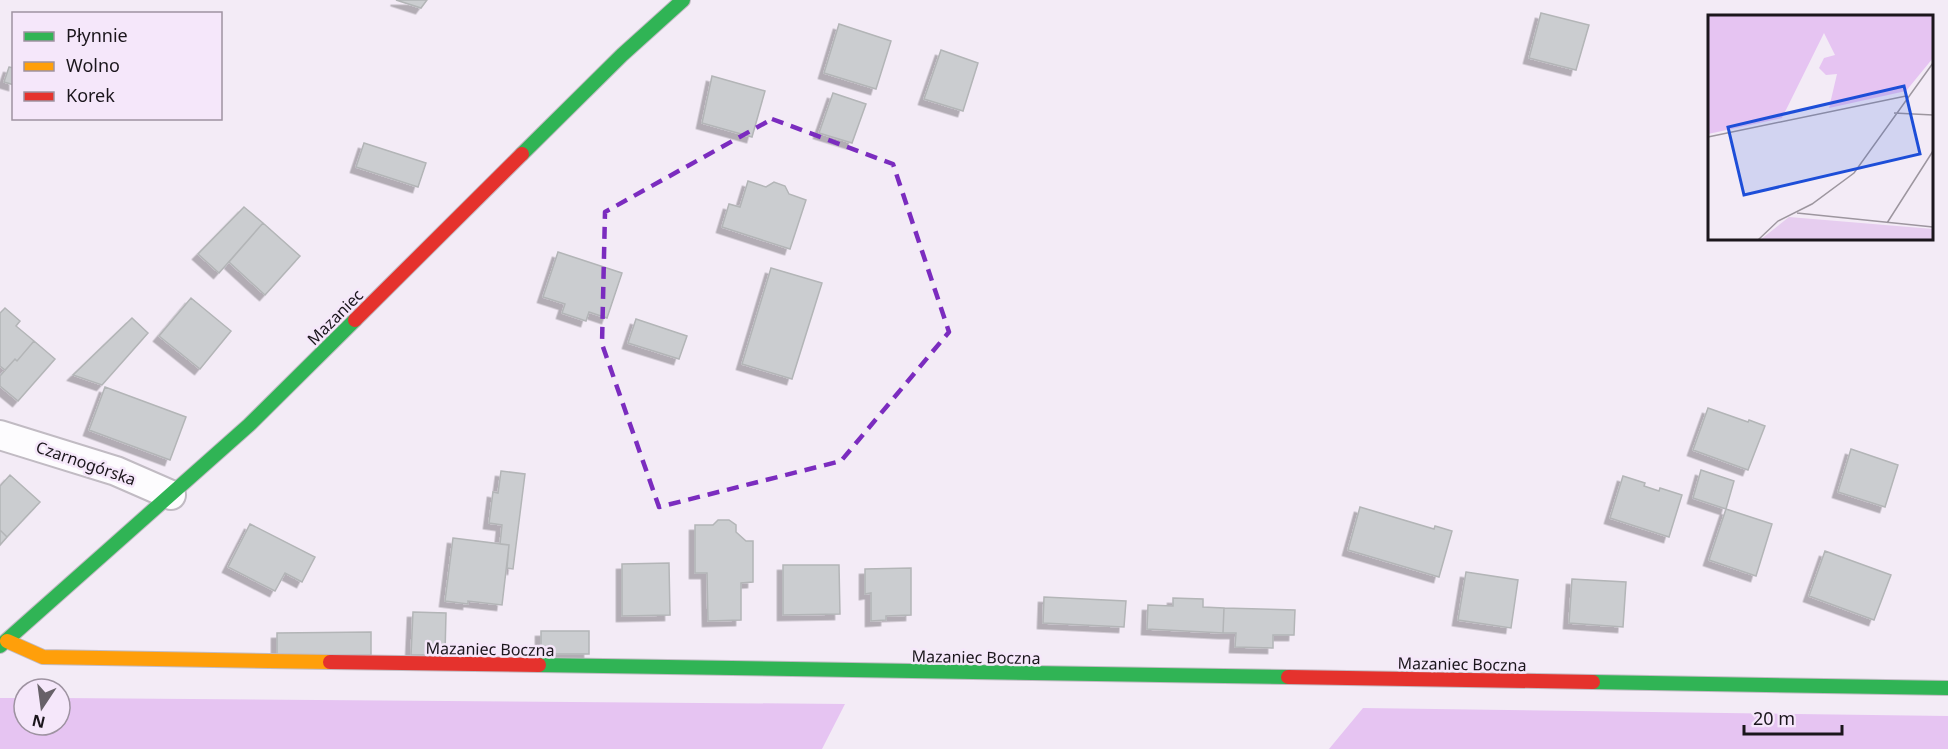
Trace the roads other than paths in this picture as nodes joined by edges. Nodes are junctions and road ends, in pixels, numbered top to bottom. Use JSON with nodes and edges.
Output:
{"nodes":[{"id":1,"x":683,"y":0,"type":"edge"},
{"id":2,"x":0,"y":435,"type":"edge"},
{"id":3,"x":171,"y":495,"type":"junction"},
{"id":4,"x":3,"y":643,"type":"edge"},
{"id":5,"x":1948,"y":688,"type":"edge"}],
"edges":[{"from":1,"to":3,"type":"street","name":"Mazaniec"},
{"from":2,"to":3,"type":"street","name":"Czarnogórska"},
{"from":3,"to":4,"type":"street","name":"Mazaniec"},
{"from":4,"to":5,"type":"street","name":"Mazaniec Boczna"}]}
